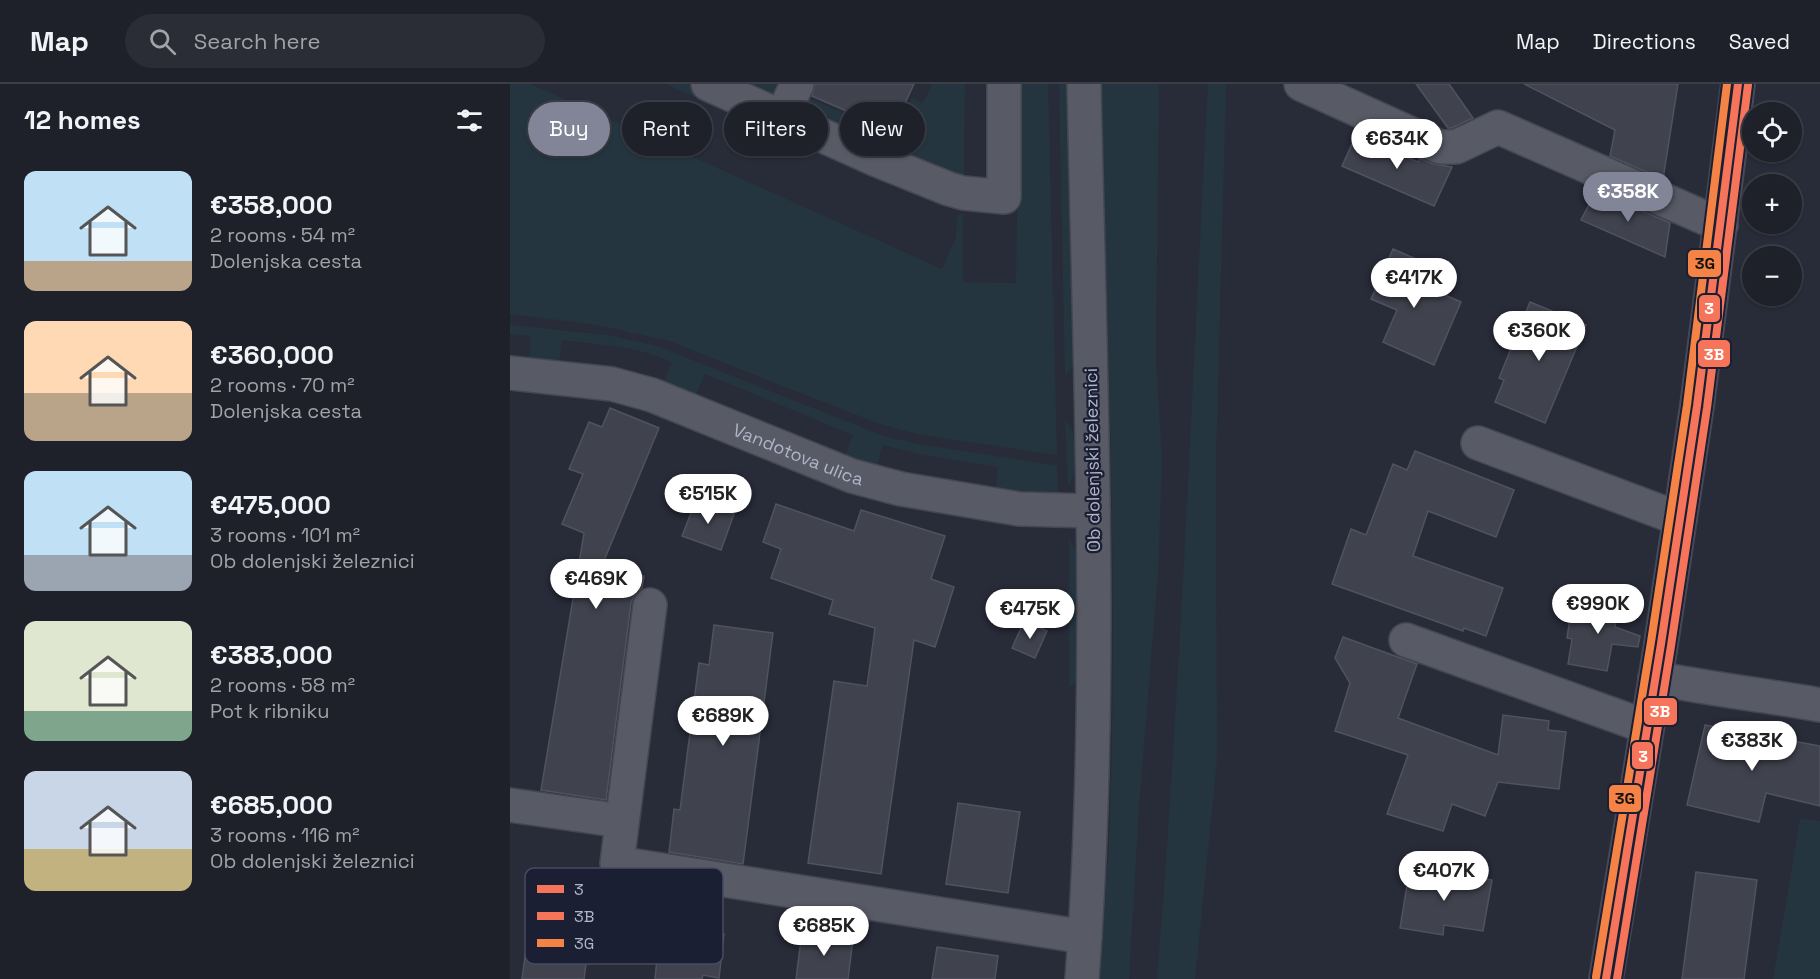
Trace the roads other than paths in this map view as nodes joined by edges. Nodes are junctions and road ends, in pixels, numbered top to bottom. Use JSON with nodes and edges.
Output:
{"nodes":[{"id":1,"x":708,"y":84,"type":"edge"},
{"id":2,"x":797,"y":84,"type":"edge"},
{"id":3,"x":1004,"y":84,"type":"edge"},
{"id":4,"x":1084,"y":84,"type":"edge"},
{"id":5,"x":1301,"y":84,"type":"edge"},
{"id":6,"x":1738,"y":84,"type":"edge"},
{"id":7,"x":748,"y":102,"type":"edge"},
{"id":8,"x":789,"y":102,"type":"edge"},
{"id":9,"x":828,"y":138,"type":"edge"},
{"id":10,"x":1721,"y":225,"type":"junction"},
{"id":11,"x":510,"y":373,"type":"edge"},
{"id":12,"x":1478,"y":443,"type":"dead end"},
{"id":13,"x":1093,"y":511,"type":"junction"},
{"id":14,"x":1680,"y":519,"type":"junction"},
{"id":15,"x":650,"y":605,"type":"dead end"},
{"id":16,"x":1406,"y":640,"type":"dead end"},
{"id":17,"x":1655,"y":678,"type":"junction"},
{"id":18,"x":1820,"y":705,"type":"edge"},
{"id":19,"x":1647,"y":727,"type":"junction"},
{"id":20,"x":510,"y":805,"type":"edge"},
{"id":21,"x":622,"y":821,"type":"junction"},
{"id":22,"x":648,"y":868,"type":"edge"},
{"id":23,"x":723,"y":880,"type":"edge"},
{"id":24,"x":1085,"y":936,"type":"junction"},
{"id":25,"x":1082,"y":979,"type":"edge"},
{"id":26,"x":1606,"y":979,"type":"edge"}],
"edges":[{"from":1,"to":7,"type":"street"},
{"from":2,"to":8,"type":"street"},
{"from":3,"to":9,"type":"street"},
{"from":4,"to":13,"type":"street","name":"Ob dolenjski železnici"},
{"from":5,"to":10,"type":"street"},
{"from":6,"to":10,"type":"main road"},
{"from":10,"to":14,"type":"main road"},
{"from":11,"to":13,"type":"street","name":"Vandotova ulica"},
{"from":12,"to":14,"type":"street"},
{"from":13,"to":24,"type":"street","name":"Ob dolenjski železnici"},
{"from":14,"to":17,"type":"main road"},
{"from":15,"to":21,"type":"street"},
{"from":16,"to":19,"type":"street"},
{"from":17,"to":18,"type":"street"},
{"from":17,"to":19,"type":"main road"},
{"from":19,"to":26,"type":"main road"},
{"from":20,"to":21,"type":"street"},
{"from":21,"to":22,"type":"street"},
{"from":23,"to":24,"type":"street"},
{"from":24,"to":25,"type":"street","name":"Ob dolenjski železnici"}]}
